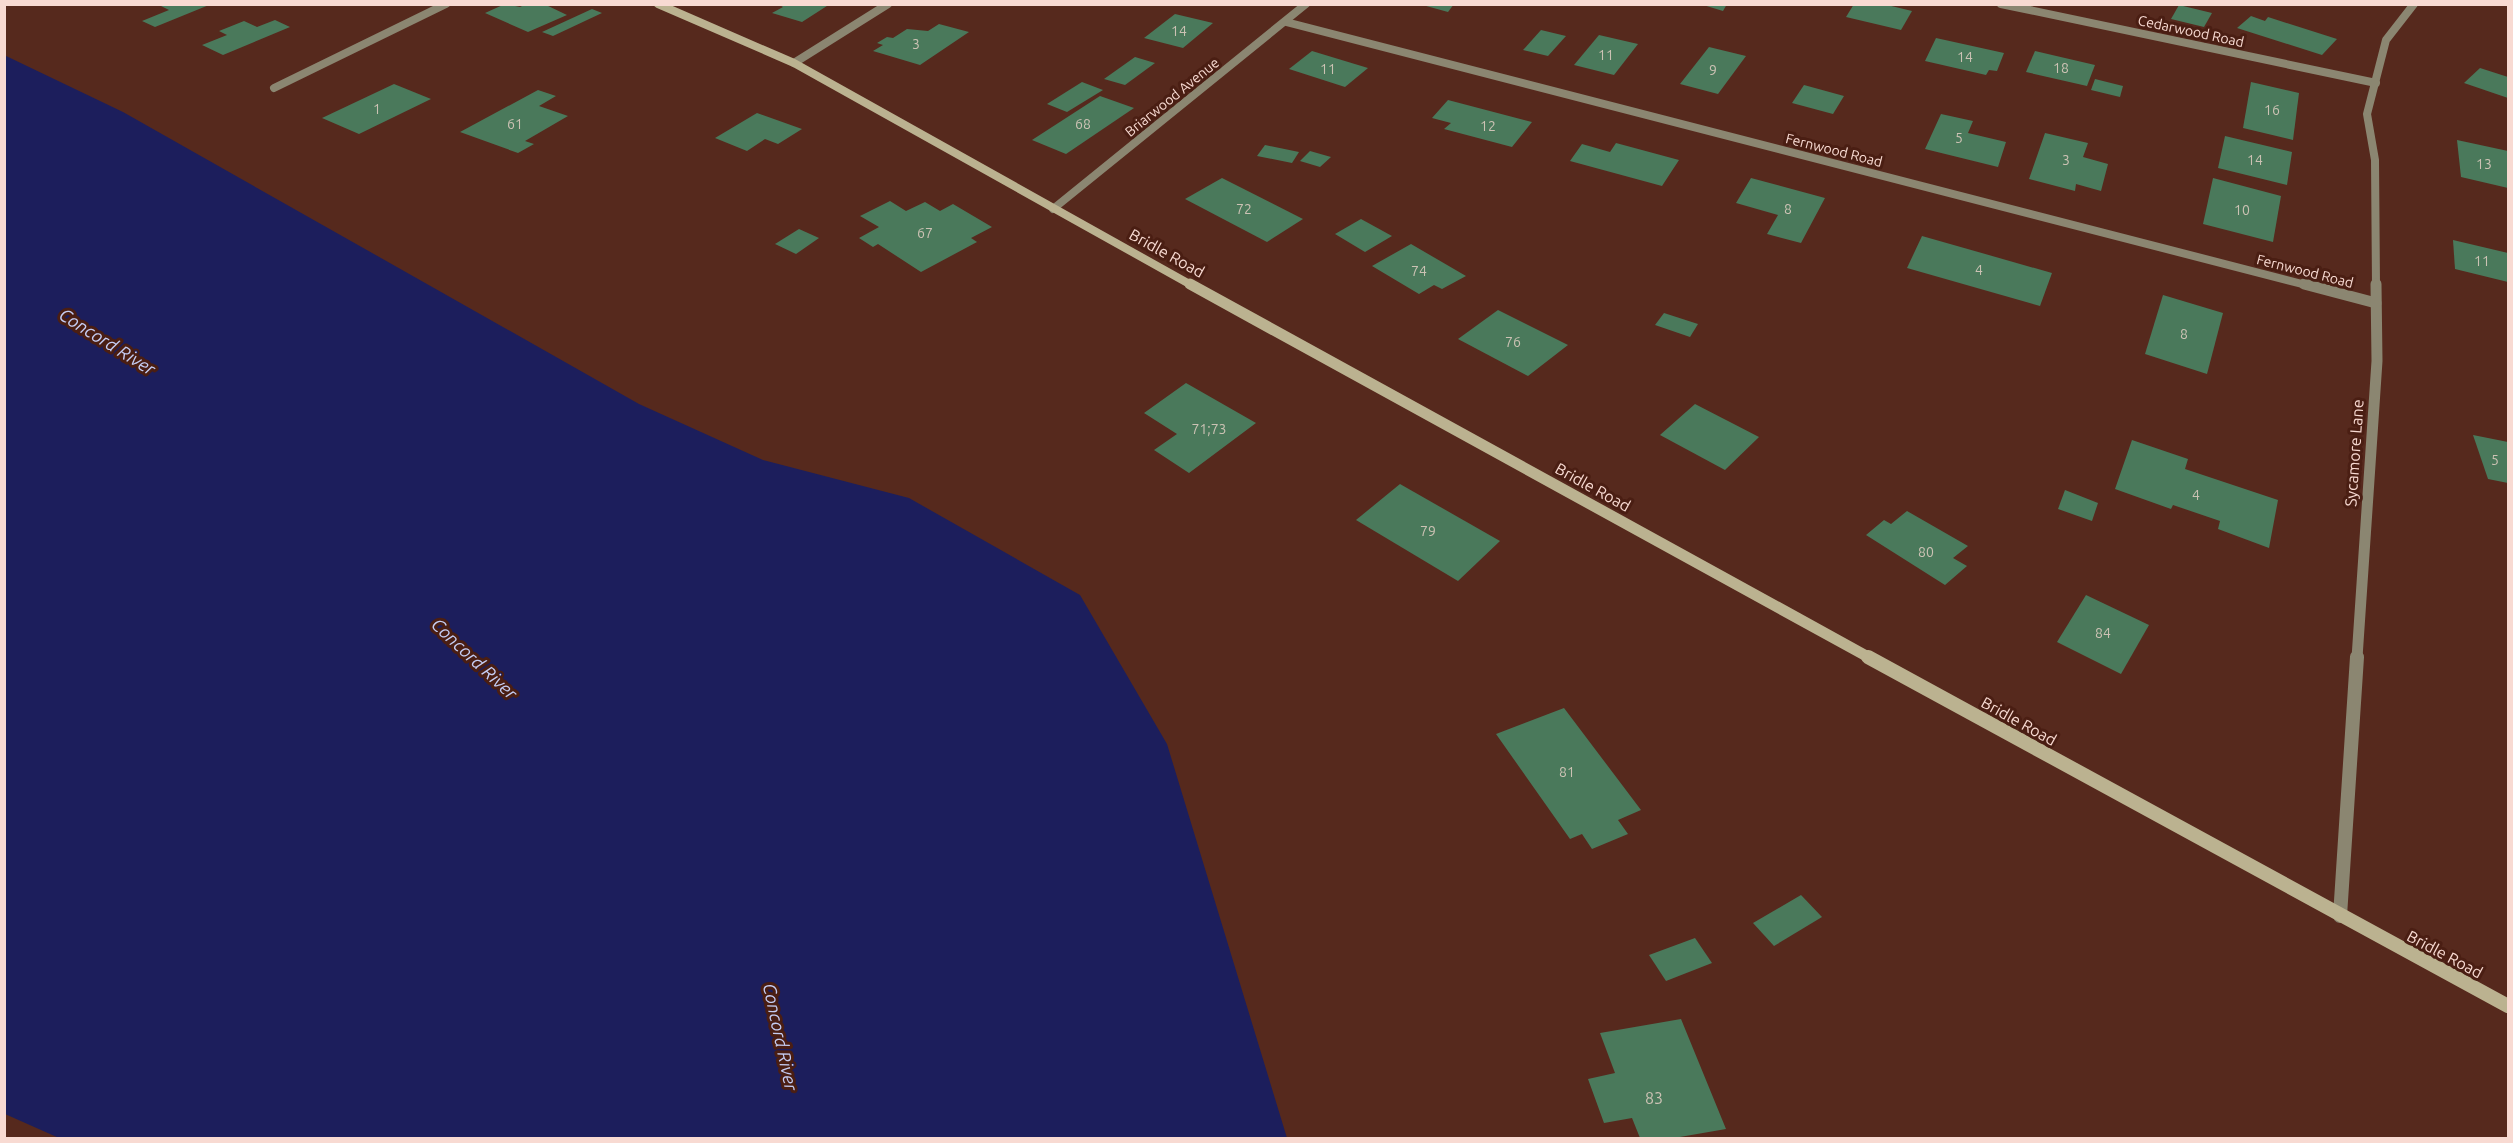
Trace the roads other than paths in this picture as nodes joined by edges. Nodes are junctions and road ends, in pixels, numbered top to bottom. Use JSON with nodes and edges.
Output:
{"nodes":[{"id":1,"x":446,"y":4,"type":"edge"},
{"id":2,"x":658,"y":4,"type":"edge"},
{"id":3,"x":888,"y":4,"type":"edge"},
{"id":4,"x":1306,"y":4,"type":"edge"},
{"id":5,"x":2001,"y":4,"type":"edge"},
{"id":6,"x":2414,"y":4,"type":"edge"},
{"id":7,"x":1286,"y":22,"type":"junction"},
{"id":8,"x":794,"y":63,"type":"junction"},
{"id":9,"x":2376,"y":83,"type":"junction"},
{"id":10,"x":274,"y":88,"type":"dead end"},
{"id":11,"x":1053,"y":209,"type":"junction"},
{"id":12,"x":2376,"y":303,"type":"junction"},
{"id":13,"x":2340,"y":916,"type":"junction"},
{"id":14,"x":2508,"y":1006,"type":"edge"}],
"edges":[{"from":1,"to":10,"type":"street"},
{"from":2,"to":8,"type":"street","name":"Bridle Road"},
{"from":3,"to":8,"type":"street"},
{"from":4,"to":7,"type":"street","name":"Briarwood Avenue"},
{"from":5,"to":9,"type":"street","name":"Cedarwood Road"},
{"from":6,"to":9,"type":"street","name":"Sycamore Lane"},
{"from":7,"to":11,"type":"street","name":"Briarwood Avenue"},
{"from":7,"to":12,"type":"street","name":"Fernwood Road"},
{"from":8,"to":11,"type":"street","name":"Bridle Road"},
{"from":9,"to":12,"type":"street","name":"Sycamore Lane"},
{"from":11,"to":13,"type":"street","name":"Bridle Road"},
{"from":12,"to":13,"type":"street","name":"Sycamore Lane"},
{"from":13,"to":14,"type":"street","name":"Bridle Road"}]}
